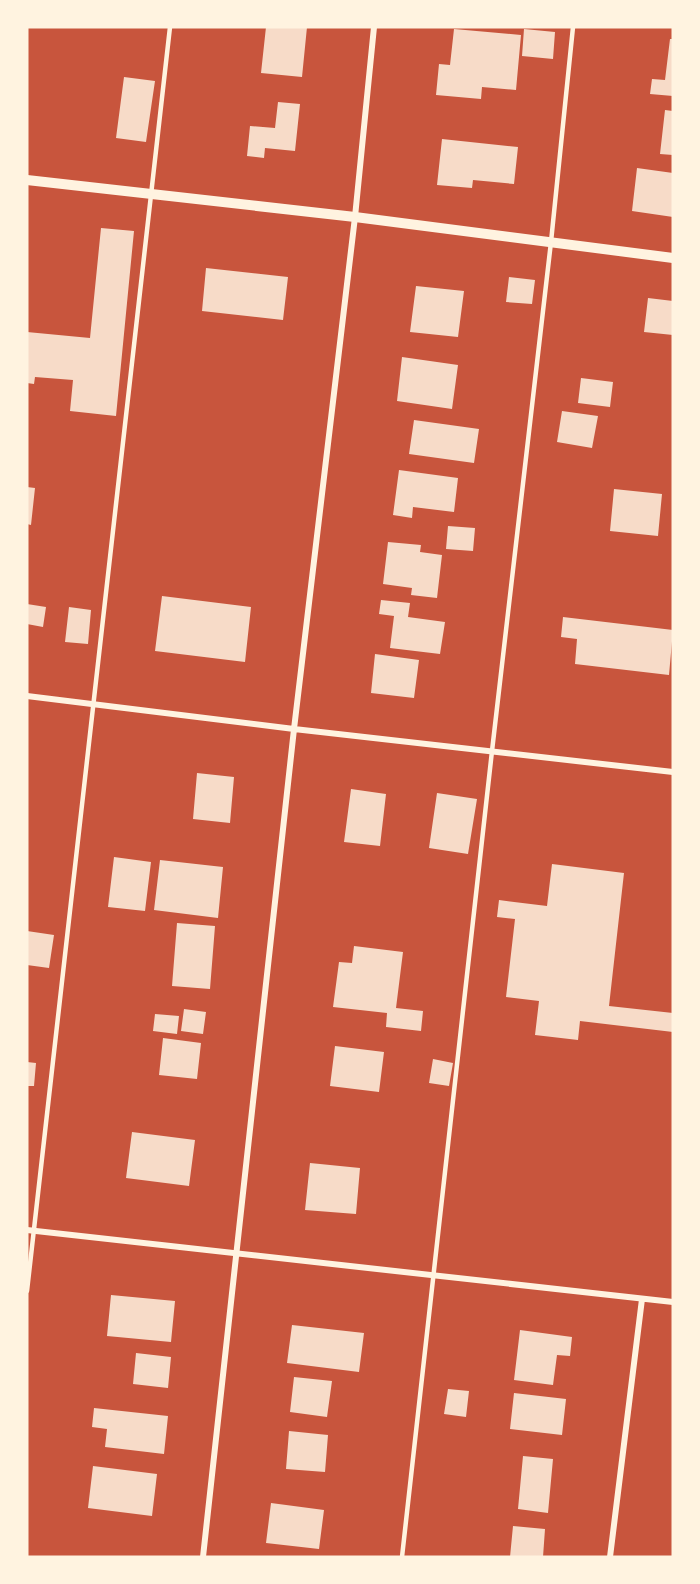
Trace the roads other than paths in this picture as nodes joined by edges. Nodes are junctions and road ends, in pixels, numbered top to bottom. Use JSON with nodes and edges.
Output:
{"nodes":[{"id":1,"x":170,"y":27,"type":"edge"},
{"id":2,"x":375,"y":27,"type":"edge"},
{"id":3,"x":573,"y":27,"type":"edge"},
{"id":4,"x":27,"y":180,"type":"edge"},
{"id":5,"x":152,"y":194,"type":"junction"},
{"id":6,"x":355,"y":217,"type":"junction"},
{"id":7,"x":551,"y":242,"type":"junction"},
{"id":8,"x":673,"y":258,"type":"edge"},
{"id":9,"x":27,"y":696,"type":"edge"},
{"id":10,"x":93,"y":704,"type":"junction"},
{"id":11,"x":294,"y":729,"type":"junction"},
{"id":12,"x":492,"y":752,"type":"junction"},
{"id":13,"x":673,"y":772,"type":"edge"},
{"id":14,"x":30,"y":1230,"type":"edge"},
{"id":15,"x":237,"y":1253,"type":"junction"},
{"id":16,"x":434,"y":1276,"type":"junction"},
{"id":17,"x":27,"y":1291,"type":"edge"},
{"id":18,"x":642,"y":1299,"type":"junction"},
{"id":19,"x":673,"y":1302,"type":"edge"},
{"id":20,"x":203,"y":1557,"type":"edge"},
{"id":21,"x":402,"y":1557,"type":"edge"},
{"id":22,"x":610,"y":1557,"type":"edge"}],
"edges":[{"from":1,"to":5,"type":"lane"},
{"from":2,"to":6,"type":"street"},
{"from":3,"to":7,"type":"lane"},
{"from":4,"to":5,"type":"street"},
{"from":5,"to":6,"type":"street"},
{"from":5,"to":10,"type":"lane"},
{"from":6,"to":7,"type":"street"},
{"from":6,"to":11,"type":"street"},
{"from":7,"to":8,"type":"street"},
{"from":7,"to":12,"type":"lane"},
{"from":9,"to":10,"type":"street"},
{"from":10,"to":11,"type":"street"},
{"from":10,"to":14,"type":"lane"},
{"from":11,"to":12,"type":"street"},
{"from":11,"to":15,"type":"street"},
{"from":12,"to":13,"type":"street"},
{"from":12,"to":16,"type":"lane"},
{"from":14,"to":15,"type":"street"},
{"from":14,"to":17,"type":"lane"},
{"from":15,"to":16,"type":"street"},
{"from":15,"to":20,"type":"street"},
{"from":16,"to":18,"type":"street"},
{"from":16,"to":21,"type":"lane"},
{"from":18,"to":19,"type":"street"},
{"from":18,"to":22,"type":"street"}]}
